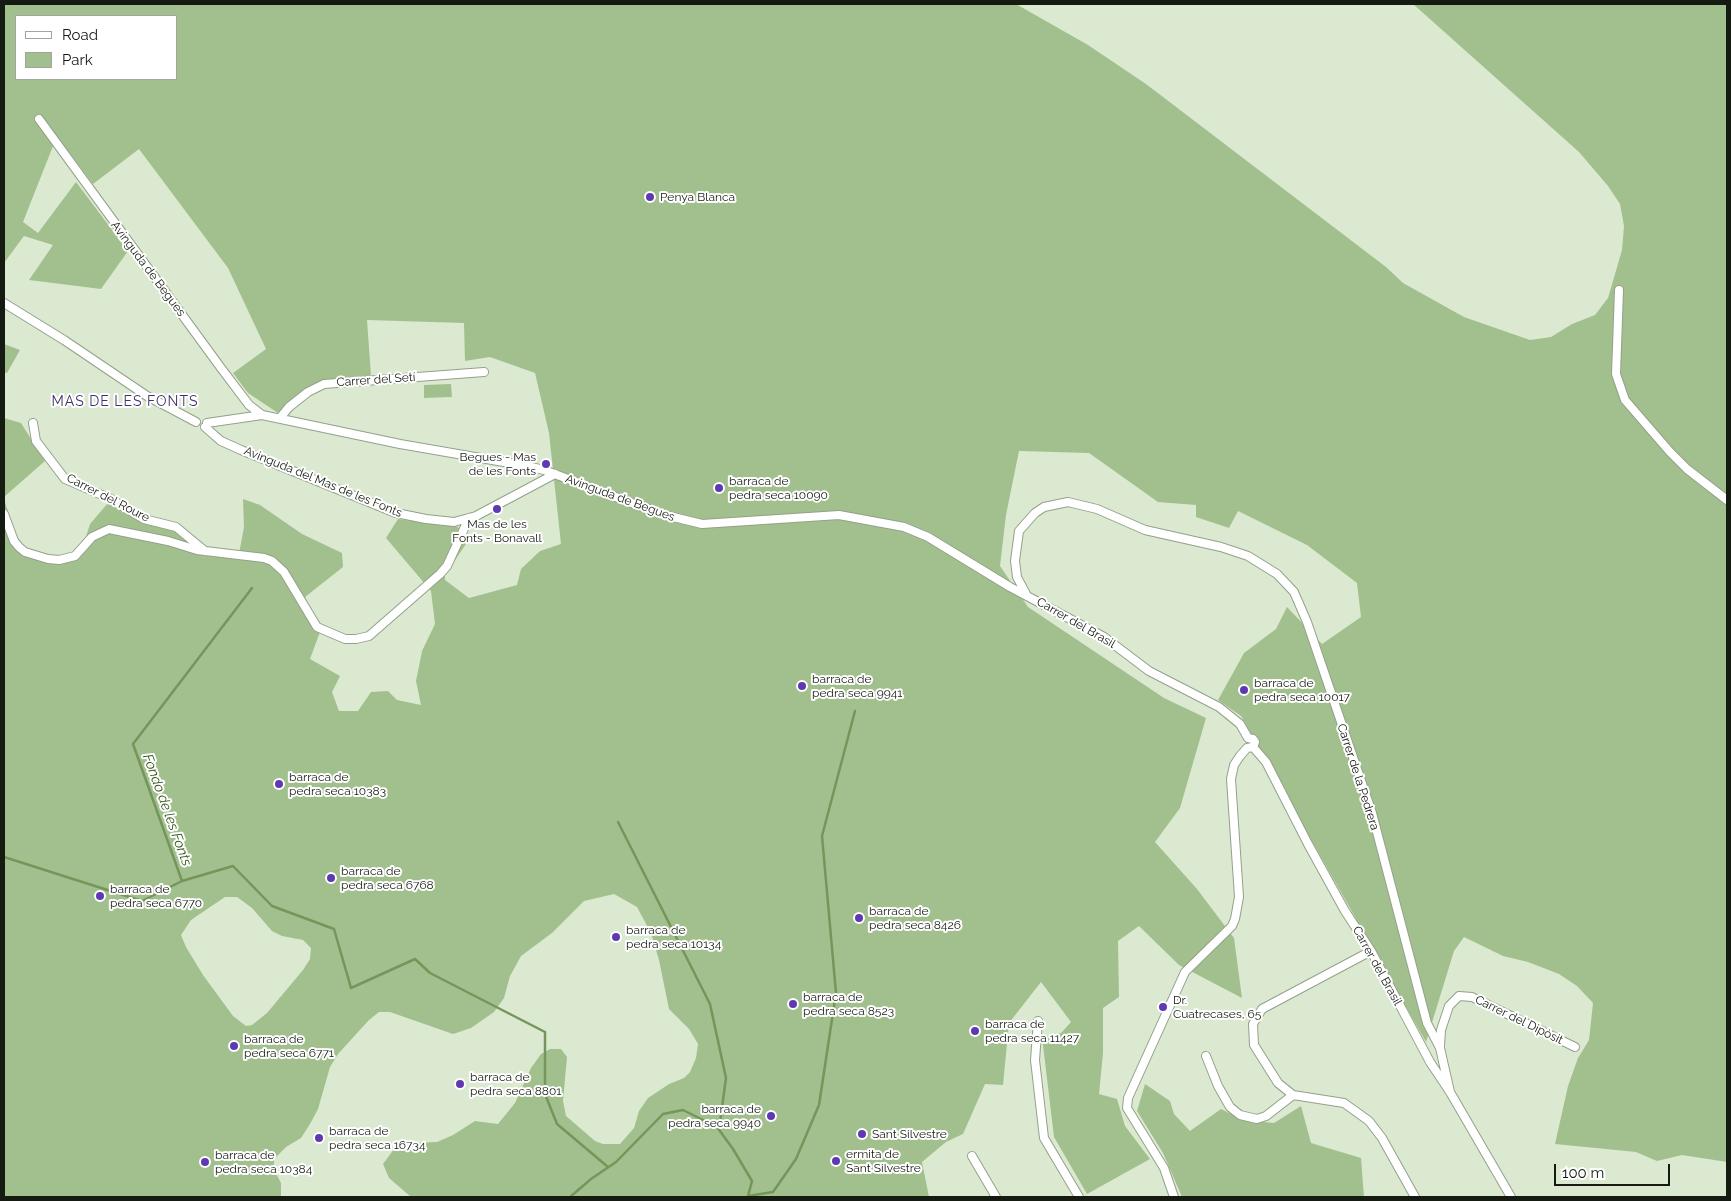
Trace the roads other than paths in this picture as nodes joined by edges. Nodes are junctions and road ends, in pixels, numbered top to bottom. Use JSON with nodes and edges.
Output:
{"nodes":[{"id":1,"x":39,"y":119,"type":"dead end"},
{"id":2,"x":1619,"y":290,"type":"dead end"},
{"id":3,"x":4,"y":303,"type":"edge"},
{"id":4,"x":484,"y":372,"type":"dead end"},
{"id":5,"x":262,"y":415,"type":"junction"},
{"id":6,"x":280,"y":418,"type":"junction"},
{"id":7,"x":33,"y":423,"type":"dead end"},
{"id":8,"x":206,"y":425,"type":"junction"},
{"id":9,"x":555,"y":474,"type":"junction"},
{"id":10,"x":1727,"y":500,"type":"edge"},
{"id":11,"x":4,"y":514,"type":"edge"},
{"id":12,"x":469,"y":518,"type":"junction"},
{"id":13,"x":204,"y":551,"type":"junction"},
{"id":14,"x":1026,"y":594,"type":"junction"},
{"id":15,"x":1250,"y":747,"type":"junction"},
{"id":16,"x":1372,"y":951,"type":"junction"},
{"id":17,"x":1038,"y":1021,"type":"dead end"},
{"id":18,"x":1575,"y":1047,"type":"dead end"},
{"id":19,"x":1440,"y":1048,"type":"junction"},
{"id":20,"x":1206,"y":1056,"type":"dead end"},
{"id":21,"x":1450,"y":1092,"type":"junction"},
{"id":22,"x":1293,"y":1095,"type":"junction"},
{"id":23,"x":972,"y":1156,"type":"dead end"},
{"id":24,"x":996,"y":1197,"type":"edge"},
{"id":25,"x":1079,"y":1197,"type":"edge"},
{"id":26,"x":1174,"y":1197,"type":"edge"},
{"id":27,"x":1415,"y":1197,"type":"edge"},
{"id":28,"x":1511,"y":1197,"type":"edge"}],
"edges":[{"from":1,"to":5,"type":"street","name":"Avinguda de Begues"},
{"from":2,"to":10,"type":"street"},
{"from":3,"to":8,"type":"street","name":"Avinguda del Mas de les Fonts"},
{"from":4,"to":6,"type":"street","name":"Carrer del Setí"},
{"from":5,"to":6,"type":"street","name":"Avinguda de Begues"},
{"from":5,"to":8,"type":"street","name":"Avinguda de Begues"},
{"from":6,"to":9,"type":"street","name":"Avinguda de Begues"},
{"from":7,"to":13,"type":"street","name":"Carrer del Roure"},
{"from":8,"to":12,"type":"street","name":"Avinguda del Mas de les Fonts"},
{"from":9,"to":12,"type":"street","name":"Avinguda del Mas de les Fonts"},
{"from":9,"to":14,"type":"street","name":"Avinguda de Begues"},
{"from":11,"to":13,"type":"street"},
{"from":12,"to":13,"type":"street"},
{"from":14,"to":15,"type":"street","name":"Carrer del Brasil"},
{"from":14,"to":19,"type":"street","name":"Carrer de la Pedrera"},
{"from":15,"to":16,"type":"street","name":"Carrer del Brasil"},
{"from":15,"to":26,"type":"street"},
{"from":16,"to":21,"type":"street","name":"Carrer del Brasil"},
{"from":16,"to":22,"type":"street"},
{"from":17,"to":25,"type":"street"},
{"from":18,"to":19,"type":"street","name":"Carrer del Dipòsit"},
{"from":19,"to":21,"type":"street","name":"Carrer de la Pedrera"},
{"from":20,"to":22,"type":"street"},
{"from":21,"to":28,"type":"street","name":"Carrer del Brasil"},
{"from":22,"to":27,"type":"street"},
{"from":23,"to":24,"type":"street"}]}
